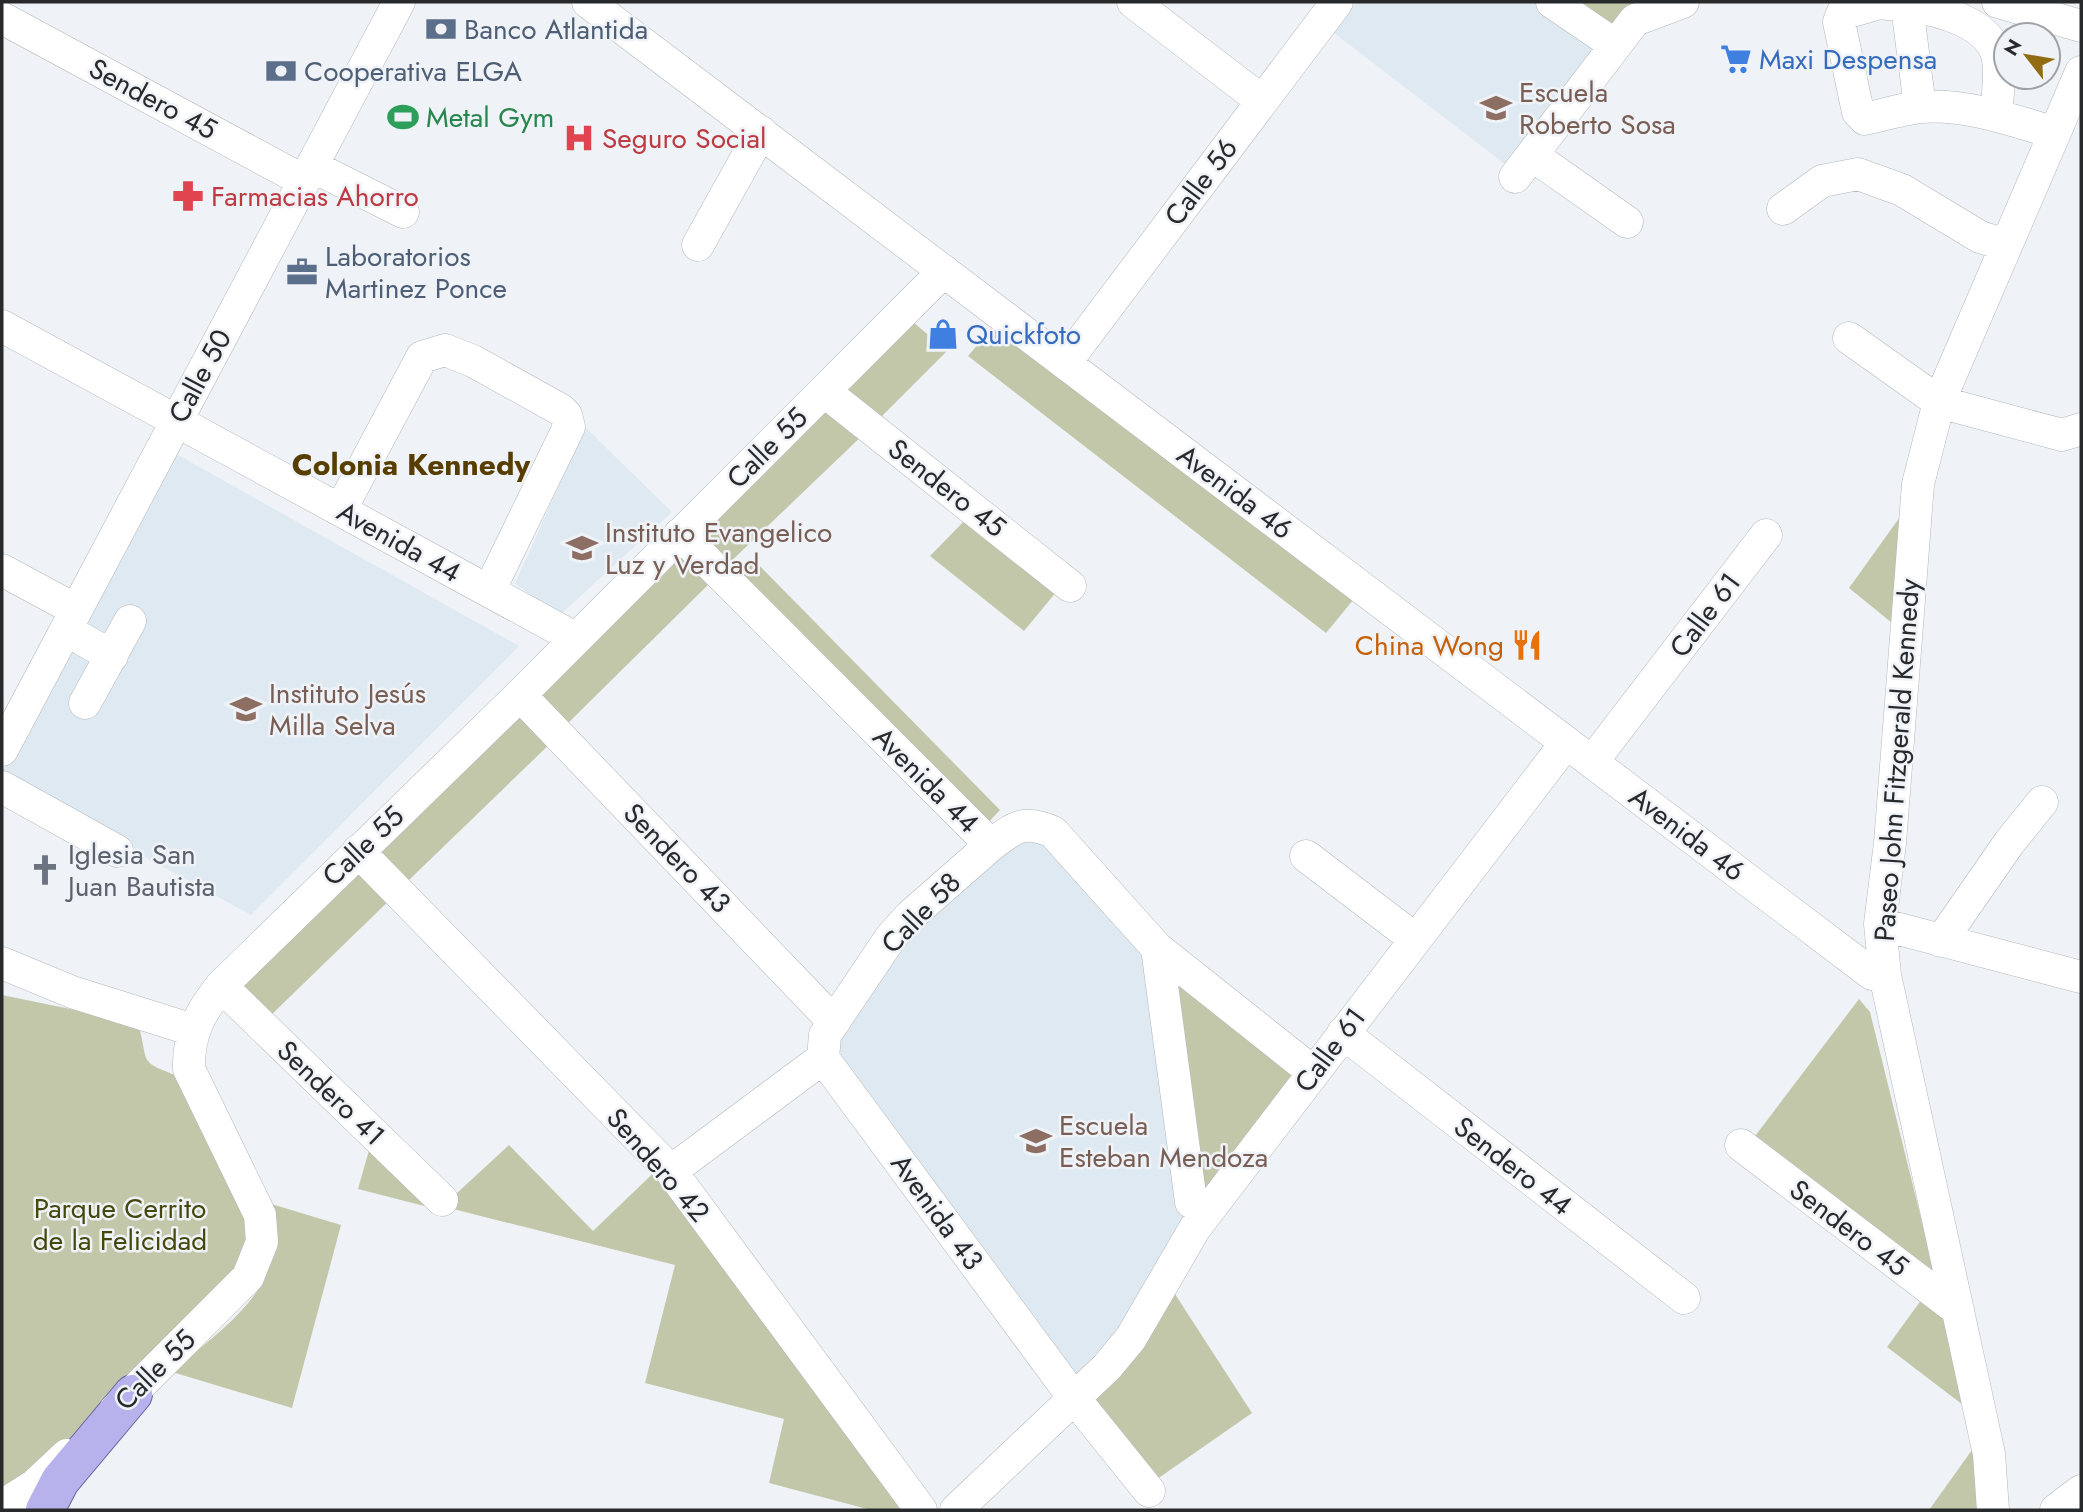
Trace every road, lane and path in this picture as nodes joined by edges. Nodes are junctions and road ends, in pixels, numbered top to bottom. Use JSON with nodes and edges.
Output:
{"nodes":[{"id":1,"x":399,"y":2,"type":"edge"},
{"id":2,"x":588,"y":2,"type":"edge"},
{"id":3,"x":1133,"y":2,"type":"edge"},
{"id":4,"x":1337,"y":2,"type":"edge"},
{"id":5,"x":1552,"y":2,"type":"edge"},
{"id":6,"x":1684,"y":2,"type":"edge"},
{"id":7,"x":2011,"y":4,"type":"edge"},
{"id":8,"x":1908,"y":6,"type":"junction"},
{"id":9,"x":2,"y":18,"type":"edge"},
{"id":10,"x":2081,"y":26,"type":"edge"},
{"id":11,"x":1615,"y":45,"type":"junction"},
{"id":12,"x":2081,"y":72,"type":"edge"},
{"id":13,"x":1262,"y":101,"type":"junction"},
{"id":14,"x":1920,"y":107,"type":"junction"},
{"id":15,"x":1996,"y":115,"type":"junction"},
{"id":16,"x":761,"y":132,"type":"junction"},
{"id":17,"x":2055,"y":133,"type":"junction"},
{"id":18,"x":308,"y":173,"type":"junction"},
{"id":19,"x":1783,"y":209,"type":"dead end"},
{"id":20,"x":403,"y":212,"type":"dead end"},
{"id":21,"x":1627,"y":222,"type":"dead end"},
{"id":22,"x":698,"y":245,"type":"dead end"},
{"id":23,"x":2007,"y":245,"type":"junction"},
{"id":24,"x":944,"y":271,"type":"junction"},
{"id":25,"x":2,"y":326,"type":"edge"},
{"id":26,"x":1849,"y":338,"type":"dead end"},
{"id":27,"x":1065,"y":363,"type":"junction"},
{"id":28,"x":824,"y":391,"type":"junction"},
{"id":29,"x":1939,"y":402,"type":"junction"},
{"id":30,"x":176,"y":421,"type":"junction"},
{"id":31,"x":2081,"y":429,"type":"edge"},
{"id":32,"x":341,"y":509,"type":"junction"},
{"id":33,"x":680,"y":534,"type":"junction"},
{"id":34,"x":1766,"y":535,"type":"dead end"},
{"id":35,"x":2,"y":570,"type":"edge"},
{"id":36,"x":1070,"y":586,"type":"dead end"},
{"id":37,"x":489,"y":591,"type":"junction"},
{"id":38,"x":71,"y":620,"type":"junction"},
{"id":39,"x":130,"y":621,"type":"dead end"},
{"id":40,"x":575,"y":638,"type":"junction"},
{"id":41,"x":112,"y":656,"type":"junction"},
{"id":42,"x":520,"y":695,"type":"junction"},
{"id":43,"x":85,"y":703,"type":"dead end"},
{"id":44,"x":1566,"y":743,"type":"junction"},
{"id":45,"x":2,"y":750,"type":"edge"},
{"id":46,"x":1592,"y":762,"type":"junction"},
{"id":47,"x":2,"y":787,"type":"edge"},
{"id":48,"x":2042,"y":802,"type":"dead end"},
{"id":49,"x":991,"y":845,"type":"junction"},
{"id":50,"x":117,"y":851,"type":"dead end"},
{"id":51,"x":358,"y":851,"type":"junction"},
{"id":52,"x":1306,"y":856,"type":"dead end"},
{"id":53,"x":1880,"y":924,"type":"junction"},
{"id":54,"x":1415,"y":939,"type":"junction"},
{"id":55,"x":1941,"y":941,"type":"junction"},
{"id":56,"x":1157,"y":948,"type":"junction"},
{"id":57,"x":2,"y":964,"type":"edge"},
{"id":58,"x":1885,"y":975,"type":"junction"},
{"id":59,"x":2081,"y":977,"type":"edge"},
{"id":60,"x":221,"y":986,"type":"junction"},
{"id":61,"x":834,"y":1021,"type":"junction"},
{"id":62,"x":193,"y":1030,"type":"junction"},
{"id":63,"x":1343,"y":1033,"type":"junction"},
{"id":64,"x":822,"y":1058,"type":"junction"},
{"id":65,"x":1313,"y":1072,"type":"junction"},
{"id":66,"x":1741,"y":1145,"type":"dead end"},
{"id":67,"x":671,"y":1171,"type":"junction"},
{"id":68,"x":442,"y":1200,"type":"dead end"},
{"id":69,"x":1191,"y":1202,"type":"dead end"},
{"id":70,"x":1684,"y":1298,"type":"dead end"},
{"id":71,"x":1958,"y":1310,"type":"junction"},
{"id":72,"x":133,"y":1394,"type":"junction"},
{"id":73,"x":1074,"y":1398,"type":"junction"},
{"id":74,"x":1149,"y":1491,"type":"dead end"},
{"id":75,"x":2081,"y":1491,"type":"edge"},
{"id":76,"x":35,"y":1502,"type":"edge"},
{"id":77,"x":2,"y":1506,"type":"edge"},
{"id":78,"x":921,"y":1510,"type":"edge"},
{"id":79,"x":956,"y":1510,"type":"edge"},
{"id":80,"x":1993,"y":1510,"type":"edge"},
{"id":81,"x":2056,"y":1510,"type":"edge"}],
"edges":[{"from":1,"to":18,"type":"street","name":"Calle 50"},
{"from":2,"to":16,"type":"street","name":"Avenida 46"},
{"from":3,"to":13,"type":"street"},
{"from":4,"to":13,"type":"street","name":"Calle 56"},
{"from":5,"to":11,"type":"street"},
{"from":6,"to":11,"type":"street"},
{"from":7,"to":10,"type":"street"},
{"from":8,"to":14,"type":"street"},
{"from":8,"to":14,"type":"street"},
{"from":8,"to":15,"type":"street"},
{"from":9,"to":18,"type":"street","name":"Sendero 45"},
{"from":11,"to":21,"type":"street"},
{"from":12,"to":17,"type":"street","name":"Paseo John Fitzgerald Kennedy"},
{"from":13,"to":27,"type":"street","name":"Calle 56"},
{"from":14,"to":15,"type":"street"},
{"from":15,"to":17,"type":"street"},
{"from":16,"to":22,"type":"street"},
{"from":16,"to":24,"type":"street","name":"Avenida 46"},
{"from":17,"to":23,"type":"street","name":"Paseo John Fitzgerald Kennedy"},
{"from":18,"to":20,"type":"street","name":"Sendero 45"},
{"from":18,"to":30,"type":"street","name":"Calle 50"},
{"from":19,"to":23,"type":"street"},
{"from":23,"to":29,"type":"street","name":"Paseo John Fitzgerald Kennedy"},
{"from":24,"to":27,"type":"street","name":"Avenida 46"},
{"from":24,"to":28,"type":"street","name":"Calle 55"},
{"from":25,"to":30,"type":"street","name":"Avenida 44"},
{"from":26,"to":29,"type":"street"},
{"from":27,"to":44,"type":"street","name":"Avenida 46"},
{"from":28,"to":33,"type":"street","name":"Calle 55"},
{"from":28,"to":36,"type":"street","name":"Sendero 45"},
{"from":29,"to":31,"type":"street"},
{"from":29,"to":53,"type":"street","name":"Paseo John Fitzgerald Kennedy"},
{"from":30,"to":32,"type":"street","name":"Avenida 44"},
{"from":30,"to":38,"type":"street","name":"Calle 50"},
{"from":32,"to":37,"type":"street","name":"Avenida 44"},
{"from":32,"to":37,"type":"street"},
{"from":33,"to":40,"type":"street","name":"Calle 55"},
{"from":33,"to":49,"type":"street","name":"Avenida 44"},
{"from":34,"to":46,"type":"street","name":"Calle 61"},
{"from":35,"to":38,"type":"street"},
{"from":37,"to":40,"type":"street","name":"Avenida 44"},
{"from":38,"to":41,"type":"street"},
{"from":38,"to":45,"type":"street","name":"Calle 50"},
{"from":39,"to":41,"type":"street"},
{"from":40,"to":42,"type":"street","name":"Calle 55"},
{"from":41,"to":43,"type":"street"},
{"from":42,"to":51,"type":"street","name":"Calle 55"},
{"from":42,"to":61,"type":"street","name":"Sendero 43"},
{"from":44,"to":46,"type":"street","name":"Avenida 46"},
{"from":44,"to":54,"type":"street","name":"Calle 61"},
{"from":46,"to":58,"type":"street","name":"Avenida 46"},
{"from":47,"to":50,"type":"street"},
{"from":48,"to":55,"type":"street"},
{"from":49,"to":56,"type":"street","name":"Avenida 44"},
{"from":49,"to":61,"type":"street","name":"Calle 58"},
{"from":51,"to":60,"type":"street","name":"Calle 55"},
{"from":51,"to":67,"type":"street","name":"Sendero 42"},
{"from":52,"to":54,"type":"street"},
{"from":53,"to":55,"type":"street"},
{"from":53,"to":58,"type":"street","name":"Paseo John Fitzgerald Kennedy"},
{"from":54,"to":63,"type":"street","name":"Calle 61"},
{"from":55,"to":59,"type":"street"},
{"from":56,"to":65,"type":"street","name":"Avenida 44"},
{"from":56,"to":69,"type":"street"},
{"from":57,"to":62,"type":"street"},
{"from":58,"to":71,"type":"street","name":"Paseo John Fitzgerald Kennedy"},
{"from":60,"to":62,"type":"street","name":"Calle 55"},
{"from":60,"to":68,"type":"street","name":"Sendero 41"},
{"from":61,"to":64,"type":"street"},
{"from":62,"to":72,"type":"street","name":"Calle 55"},
{"from":63,"to":65,"type":"street","name":"Calle 61"},
{"from":63,"to":70,"type":"street","name":"Sendero 44"},
{"from":64,"to":67,"type":"street"},
{"from":64,"to":73,"type":"street","name":"Avenida 43"},
{"from":65,"to":73,"type":"street","name":"Calle 61"},
{"from":66,"to":71,"type":"street","name":"Sendero 45"},
{"from":67,"to":78,"type":"street","name":"Sendero 42"},
{"from":71,"to":80,"type":"street","name":"Paseo John Fitzgerald Kennedy"},
{"from":72,"to":76,"type":"main road"},
{"from":72,"to":76,"type":"street","name":"Calle 55"},
{"from":73,"to":74,"type":"street"},
{"from":73,"to":79,"type":"street","name":"Calle 61"},
{"from":75,"to":81,"type":"street"},
{"from":76,"to":77,"type":"street","name":"Calle 55"}]}
